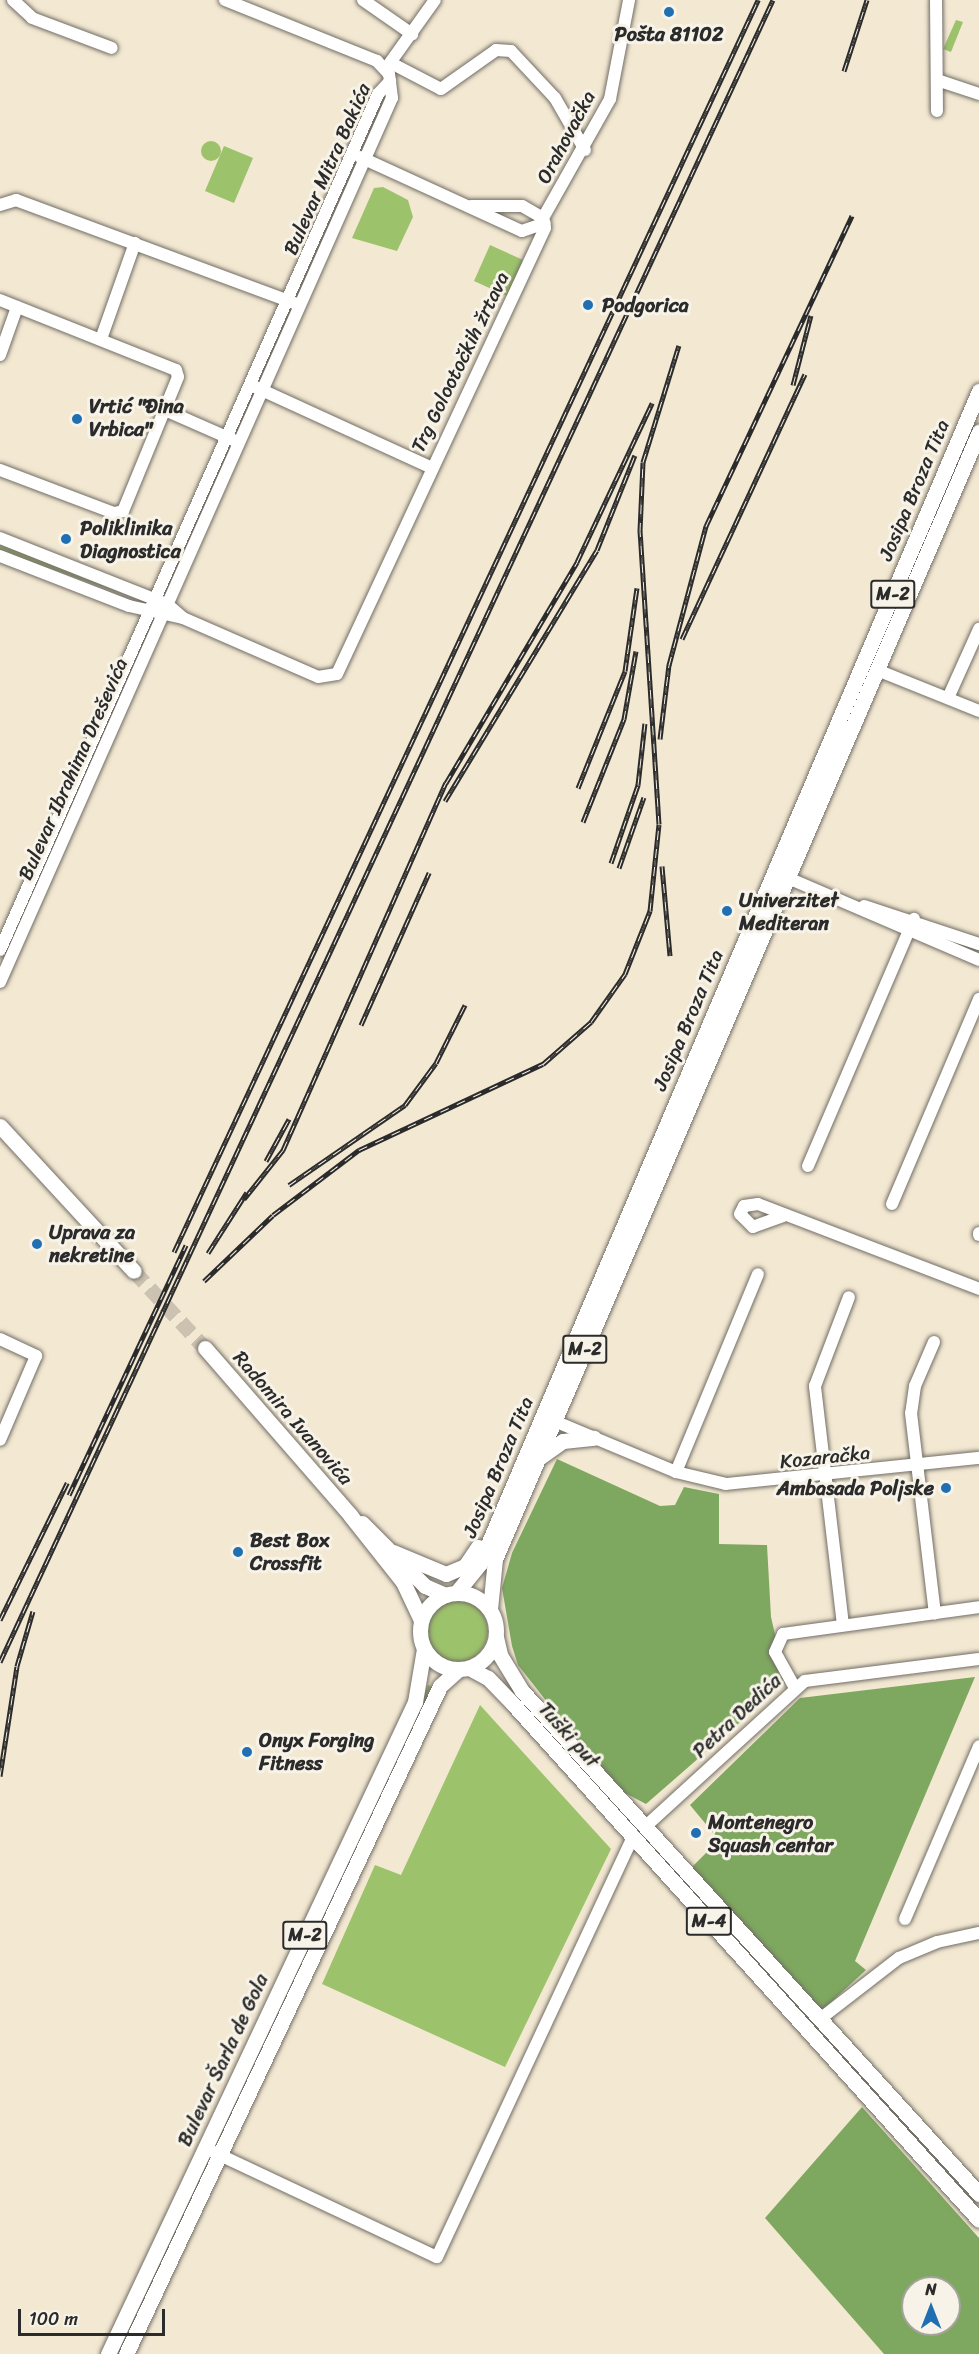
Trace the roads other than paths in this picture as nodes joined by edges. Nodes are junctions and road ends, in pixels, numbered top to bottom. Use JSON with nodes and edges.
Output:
{"nodes":[{"id":1,"x":13,"y":0,"type":"edge"},
{"id":2,"x":225,"y":0,"type":"edge"},
{"id":3,"x":363,"y":0,"type":"edge"},
{"id":4,"x":435,"y":0,"type":"edge"},
{"id":5,"x":629,"y":0,"type":"edge"},
{"id":6,"x":936,"y":0,"type":"edge"},
{"id":7,"x":412,"y":34,"type":"junction"},
{"id":8,"x":112,"y":48,"type":"dead end"},
{"id":9,"x":388,"y":65,"type":"junction"},
{"id":10,"x":936,"y":80,"type":"junction"},
{"id":11,"x":390,"y":81,"type":"junction"},
{"id":12,"x":979,"y":94,"type":"edge"},
{"id":13,"x":937,"y":111,"type":"dead end"},
{"id":14,"x":585,"y":150,"type":"junction"},
{"id":15,"x":353,"y":154,"type":"junction"},
{"id":16,"x":365,"y":159,"type":"junction"},
{"id":17,"x":0,"y":205,"type":"edge"},
{"id":18,"x":471,"y":206,"type":"junction"},
{"id":19,"x":544,"y":220,"type":"junction"},
{"id":20,"x":522,"y":231,"type":"junction"},
{"id":21,"x":135,"y":243,"type":"junction"},
{"id":22,"x":535,"y":252,"type":"junction"},
{"id":23,"x":0,"y":300,"type":"edge"},
{"id":24,"x":293,"y":302,"type":"junction"},
{"id":25,"x":18,"y":307,"type":"junction"},
{"id":26,"x":101,"y":339,"type":"junction"},
{"id":27,"x":0,"y":356,"type":"edge"},
{"id":28,"x":254,"y":387,"type":"junction"},
{"id":29,"x":979,"y":391,"type":"edge"},
{"id":30,"x":165,"y":410,"type":"junction"},
{"id":31,"x":979,"y":432,"type":"edge"},
{"id":32,"x":232,"y":439,"type":"junction"},
{"id":33,"x":432,"y":468,"type":"junction"},
{"id":34,"x":0,"y":471,"type":"edge"},
{"id":35,"x":0,"y":538,"type":"edge"},
{"id":36,"x":0,"y":556,"type":"edge"},
{"id":37,"x":154,"y":600,"type":"junction"},
{"id":38,"x":167,"y":604,"type":"junction"},
{"id":39,"x":149,"y":613,"type":"junction"},
{"id":40,"x":162,"y":617,"type":"junction"},
{"id":41,"x":183,"y":618,"type":"junction"},
{"id":42,"x":979,"y":629,"type":"edge"},
{"id":43,"x":877,"y":670,"type":"junction"},
{"id":44,"x":948,"y":699,"type":"junction"},
{"id":45,"x":979,"y":711,"type":"edge"},
{"id":46,"x":781,"y":875,"type":"junction"},
{"id":47,"x":912,"y":925,"type":"junction"},
{"id":48,"x":979,"y":945,"type":"edge"},
{"id":49,"x":0,"y":950,"type":"edge"},
{"id":50,"x":979,"y":960,"type":"edge"},
{"id":51,"x":0,"y":982,"type":"edge"},
{"id":52,"x":979,"y":999,"type":"edge"},
{"id":53,"x":0,"y":1126,"type":"edge"},
{"id":54,"x":808,"y":1166,"type":"dead end"},
{"id":55,"x":892,"y":1204,"type":"dead end"},
{"id":56,"x":783,"y":1216,"type":"dead end"},
{"id":57,"x":134,"y":1271,"type":"tunnel mouth"},
{"id":58,"x":758,"y":1274,"type":"dead end"},
{"id":59,"x":979,"y":1289,"type":"edge"},
{"id":60,"x":849,"y":1297,"type":"dead end"},
{"id":61,"x":0,"y":1339,"type":"edge"},
{"id":62,"x":934,"y":1342,"type":"dead end"},
{"id":63,"x":205,"y":1348,"type":"tunnel mouth"},
{"id":64,"x":548,"y":1418,"type":"junction"},
{"id":65,"x":594,"y":1438,"type":"junction"},
{"id":66,"x":0,"y":1440,"type":"edge"},
{"id":67,"x":979,"y":1458,"type":"edge"},
{"id":68,"x":538,"y":1459,"type":"junction"},
{"id":69,"x":917,"y":1466,"type":"junction"},
{"id":70,"x":676,"y":1473,"type":"junction"},
{"id":71,"x":825,"y":1477,"type":"junction"},
{"id":72,"x":350,"y":1515,"type":"junction"},
{"id":73,"x":499,"y":1518,"type":"junction"},
{"id":74,"x":393,"y":1552,"type":"junction"},
{"id":75,"x":450,"y":1594,"type":"junction"},
{"id":76,"x":979,"y":1608,"type":"edge"},
{"id":77,"x":490,"y":1609,"type":"junction"},
{"id":78,"x":935,"y":1614,"type":"junction"},
{"id":79,"x":421,"y":1620,"type":"junction"},
{"id":80,"x":843,"y":1625,"type":"junction"},
{"id":81,"x":496,"y":1637,"type":"junction"},
{"id":82,"x":424,"y":1649,"type":"junction"},
{"id":83,"x":979,"y":1659,"type":"edge"},
{"id":84,"x":463,"y":1669,"type":"junction"},
{"id":85,"x":795,"y":1688,"type":"junction"},
{"id":86,"x":979,"y":1746,"type":"edge"},
{"id":87,"x":646,"y":1826,"type":"junction"},
{"id":88,"x":633,"y":1838,"type":"junction"},
{"id":89,"x":354,"y":1851,"type":"junction"},
{"id":90,"x":905,"y":1919,"type":"dead end"},
{"id":91,"x":979,"y":1933,"type":"edge"},
{"id":92,"x":820,"y":2019,"type":"junction"},
{"id":93,"x":205,"y":2148,"type":"junction"},
{"id":94,"x":220,"y":2154,"type":"junction"},
{"id":95,"x":979,"y":2194,"type":"edge"},
{"id":96,"x":979,"y":2220,"type":"edge"},
{"id":97,"x":108,"y":2354,"type":"edge"},
{"id":98,"x":126,"y":2354,"type":"edge"}],
"edges":[{"from":1,"to":8,"type":"street"},
{"from":2,"to":9,"type":"street"},
{"from":3,"to":7,"type":"street"},
{"from":4,"to":7,"type":"street"},
{"from":5,"to":14,"type":"street","name":"Orahovačka"},
{"from":6,"to":10,"type":"street"},
{"from":7,"to":9,"type":"street"},
{"from":9,"to":11,"type":"street"},
{"from":9,"to":14,"type":"street"},
{"from":10,"to":12,"type":"street"},
{"from":10,"to":13,"type":"street"},
{"from":11,"to":15,"type":"street","name":"Bulevar Mitra Bakića"},
{"from":11,"to":16,"type":"street","name":"Bulevar Mitra Bakića"},
{"from":14,"to":19,"type":"street","name":"Orahovačka"},
{"from":15,"to":16,"type":"street"},
{"from":15,"to":24,"type":"street","name":"Bulevar Mitra Bakića"},
{"from":16,"to":18,"type":"street"},
{"from":16,"to":24,"type":"street","name":"Bulevar Mitra Bakića"},
{"from":17,"to":21,"type":"street"},
{"from":18,"to":19,"type":"street"},
{"from":18,"to":20,"type":"street"},
{"from":19,"to":20,"type":"street"},
{"from":19,"to":22,"type":"street","name":"Trg Golootočkih žrtava"},
{"from":20,"to":22,"type":"street"},
{"from":21,"to":24,"type":"street"},
{"from":21,"to":26,"type":"street"},
{"from":22,"to":33,"type":"street","name":"Trg Golootočkih žrtava"},
{"from":23,"to":25,"type":"street"},
{"from":24,"to":28,"type":"street","name":"Bulevar Mitra Bakića"},
{"from":25,"to":26,"type":"street"},
{"from":25,"to":27,"type":"street"},
{"from":26,"to":30,"type":"street"},
{"from":28,"to":32,"type":"street","name":"Bulevar Mitra Bakića"},
{"from":28,"to":33,"type":"street","name":"Trg Golootočkih žrtava"},
{"from":29,"to":46,"type":"main road","name":"Josipa Broza Tita","number":"M-2"},
{"from":30,"to":32,"type":"street"},
{"from":30,"to":34,"type":"street"},
{"from":31,"to":43,"type":"main road","name":"Josipa Broza Tita","number":"M-2"},
{"from":32,"to":37,"type":"street","name":"Bulevar Mitra Bakića"},
{"from":32,"to":38,"type":"street","name":"Bulevar Mitra Bakića"},
{"from":33,"to":41,"type":"street"},
{"from":35,"to":37,"type":"street"},
{"from":36,"to":39,"type":"street"},
{"from":37,"to":38,"type":"street"},
{"from":37,"to":39,"type":"street","name":"Bulevar Ibrahima Dreševića"},
{"from":38,"to":40,"type":"street","name":"Bulevar Ibrahima Dreševića"},
{"from":38,"to":41,"type":"street"},
{"from":39,"to":40,"type":"street"},
{"from":39,"to":49,"type":"street","name":"Bulevar Ibrahima Dreševića"},
{"from":40,"to":41,"type":"street"},
{"from":40,"to":51,"type":"street","name":"Bulevar Ibrahima Dreševića"},
{"from":42,"to":44,"type":"street"},
{"from":43,"to":44,"type":"street"},
{"from":43,"to":46,"type":"main road","name":"Josipa Broza Tita","number":"M-2"},
{"from":44,"to":45,"type":"street"},
{"from":46,"to":47,"type":"street"},
{"from":46,"to":64,"type":"main road","name":"Josipa Broza Tita","number":"M-2"},
{"from":47,"to":48,"type":"street"},
{"from":47,"to":50,"type":"street"},
{"from":47,"to":54,"type":"street"},
{"from":52,"to":55,"type":"street"},
{"from":53,"to":57,"type":"main road"},
{"from":56,"to":59,"type":"street"},
{"from":58,"to":70,"type":"street"},
{"from":60,"to":71,"type":"street"},
{"from":61,"to":66,"type":"street"},
{"from":62,"to":69,"type":"street"},
{"from":63,"to":72,"type":"main road","name":"Radomira Ivanovića"},
{"from":64,"to":65,"type":"street","name":"Kozaračka"},
{"from":64,"to":68,"type":"main road","name":"Josipa Broza Tita","number":"M-2"},
{"from":64,"to":73,"type":"main road","name":"Josipa Broza Tita","number":"M-2"},
{"from":65,"to":68,"type":"main road"},
{"from":65,"to":70,"type":"street","name":"Kozaračka"},
{"from":67,"to":69,"type":"street","name":"Kozaračka"},
{"from":68,"to":77,"type":"main road","name":"Josipa Broza Tita","number":"M-2"},
{"from":69,"to":71,"type":"street","name":"Kozaračka"},
{"from":69,"to":78,"type":"street"},
{"from":70,"to":71,"type":"street","name":"Kozaračka"},
{"from":71,"to":80,"type":"street"},
{"from":72,"to":74,"type":"main road"},
{"from":72,"to":79,"type":"main road"},
{"from":73,"to":74,"type":"main road"},
{"from":73,"to":75,"type":"main road","name":"Josipa Broza Tita","number":"M-2"},
{"from":74,"to":75,"type":"main road"},
{"from":75,"to":77,"type":"main road"},
{"from":75,"to":79,"type":"main road","number":"M-2"},
{"from":76,"to":78,"type":"street"},
{"from":77,"to":81,"type":"main road","number":"M-2"},
{"from":78,"to":80,"type":"street"},
{"from":79,"to":82,"type":"main road","number":"M-2"},
{"from":80,"to":85,"type":"street"},
{"from":81,"to":84,"type":"main road","number":"M-2"},
{"from":81,"to":87,"type":"main road","name":"Tuški put","number":"M-4"},
{"from":82,"to":84,"type":"main road"},
{"from":82,"to":89,"type":"main road","name":"Bulevar Šarla de Gola","number":"M-2"},
{"from":83,"to":85,"type":"street","name":"Petra Dedića"},
{"from":84,"to":88,"type":"main road","name":"Tuški put","number":"M-4"},
{"from":84,"to":89,"type":"main road","name":"Bulevar Šarla de Gola","number":"M-2"},
{"from":85,"to":87,"type":"street","name":"Petra Dedića"},
{"from":86,"to":90,"type":"street"},
{"from":87,"to":92,"type":"main road","number":"M-4"},
{"from":88,"to":94,"type":"street"},
{"from":88,"to":96,"type":"main road","number":"M-4"},
{"from":89,"to":93,"type":"main road","name":"Bulevar Šarla de Gola","number":"M-2"},
{"from":89,"to":94,"type":"main road","name":"Bulevar Šarla de Gola","number":"M-2"},
{"from":91,"to":92,"type":"street"},
{"from":92,"to":95,"type":"main road","number":"M-4"},
{"from":93,"to":94,"type":"street"},
{"from":93,"to":97,"type":"main road","name":"Bulevar Šarla de Gola","number":"M-2"},
{"from":94,"to":98,"type":"main road","name":"Bulevar Šarla de Gola","number":"M-2"}]}
